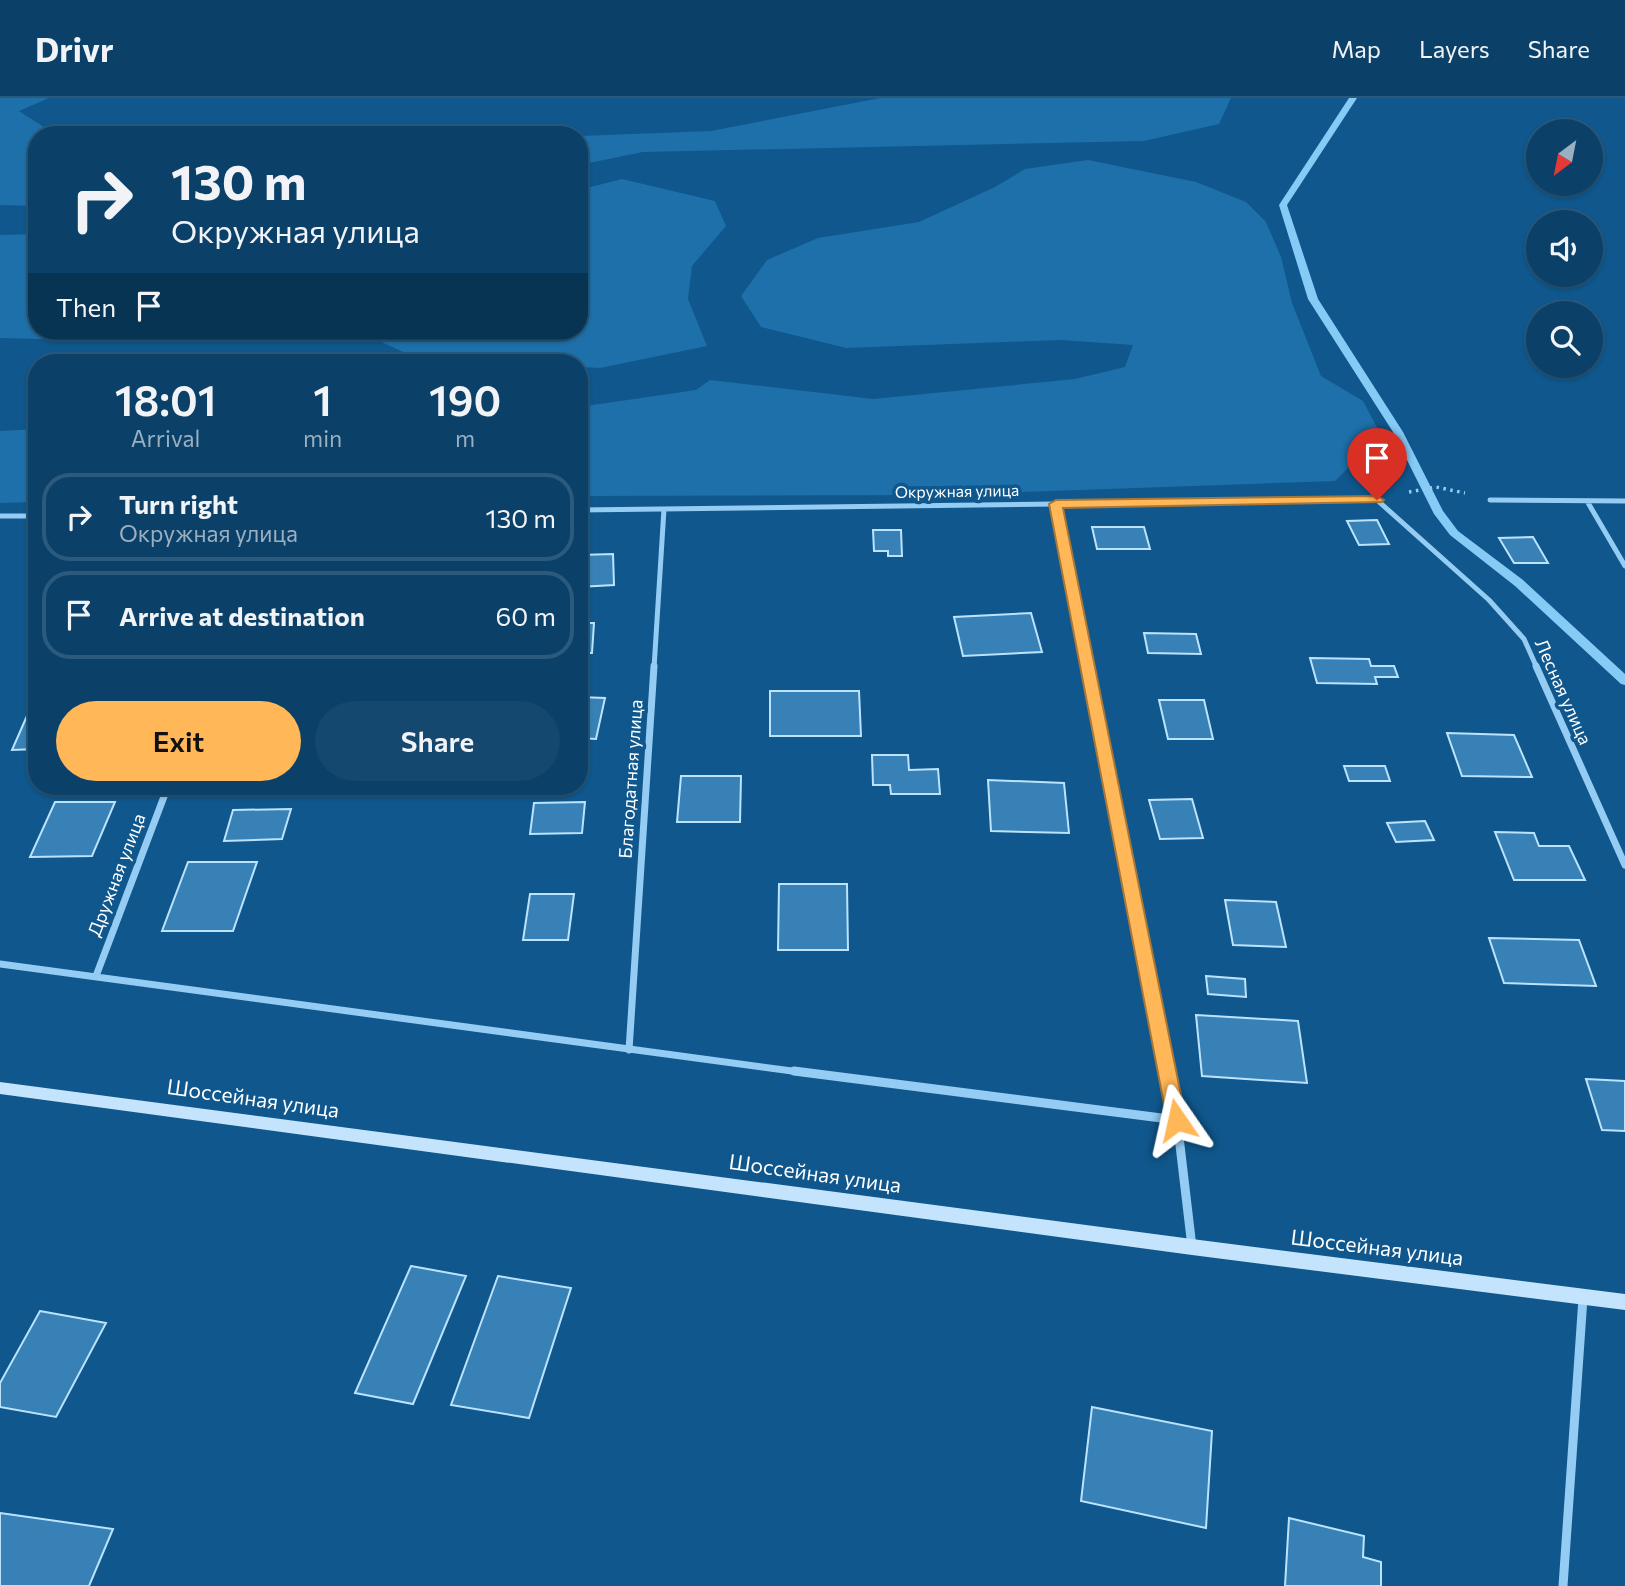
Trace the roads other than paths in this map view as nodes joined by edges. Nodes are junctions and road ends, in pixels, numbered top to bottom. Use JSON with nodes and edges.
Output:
{"nodes":[{"id":1,"x":1377,"y":500,"type":"joint"},
{"id":2,"x":1490,"y":500,"type":"dead end"},
{"id":3,"x":1587,"y":501,"type":"junction"},
{"id":4,"x":1625,"y":501,"type":"edge"},
{"id":5,"x":1056,"y":504,"type":"junction"},
{"id":6,"x":664,"y":509,"type":"junction"},
{"id":7,"x":588,"y":510,"type":"edge"},
{"id":8,"x":0,"y":516,"type":"edge"},
{"id":9,"x":28,"y":516,"type":"edge"},
{"id":10,"x":1625,"y":566,"type":"edge"},
{"id":11,"x":165,"y":795,"type":"edge"},
{"id":12,"x":1625,"y":865,"type":"edge"},
{"id":13,"x":0,"y":964,"type":"edge"},
{"id":14,"x":96,"y":976,"type":"junction"},
{"id":15,"x":629,"y":1050,"type":"junction"},
{"id":16,"x":0,"y":1088,"type":"edge"},
{"id":17,"x":1177,"y":1120,"type":"junction"},
{"id":18,"x":1192,"y":1247,"type":"junction"},
{"id":19,"x":1583,"y":1297,"type":"junction"},
{"id":20,"x":1625,"y":1302,"type":"edge"},
{"id":21,"x":1563,"y":1586,"type":"edge"}],
"edges":[{"from":1,"to":5,"type":"street","name":"Окружная улица"},
{"from":1,"to":12,"type":"street","name":"Лесная улица"},
{"from":2,"to":3,"type":"street"},
{"from":3,"to":4,"type":"street"},
{"from":3,"to":10,"type":"street"},
{"from":5,"to":6,"type":"street","name":"Окружная улица"},
{"from":5,"to":17,"type":"street"},
{"from":6,"to":7,"type":"street","name":"Окружная улица"},
{"from":6,"to":15,"type":"street","name":"Благодатная улица"},
{"from":8,"to":9,"type":"street"},
{"from":11,"to":14,"type":"street","name":"Дружная улица"},
{"from":13,"to":14,"type":"street"},
{"from":14,"to":15,"type":"street"},
{"from":15,"to":17,"type":"street"},
{"from":16,"to":18,"type":"main road","name":"Шоссейная улица"},
{"from":17,"to":18,"type":"street"},
{"from":18,"to":19,"type":"main road","name":"Шоссейная улица"},
{"from":19,"to":20,"type":"main road","name":"Шоссейная улица"},
{"from":19,"to":21,"type":"street"}]}
